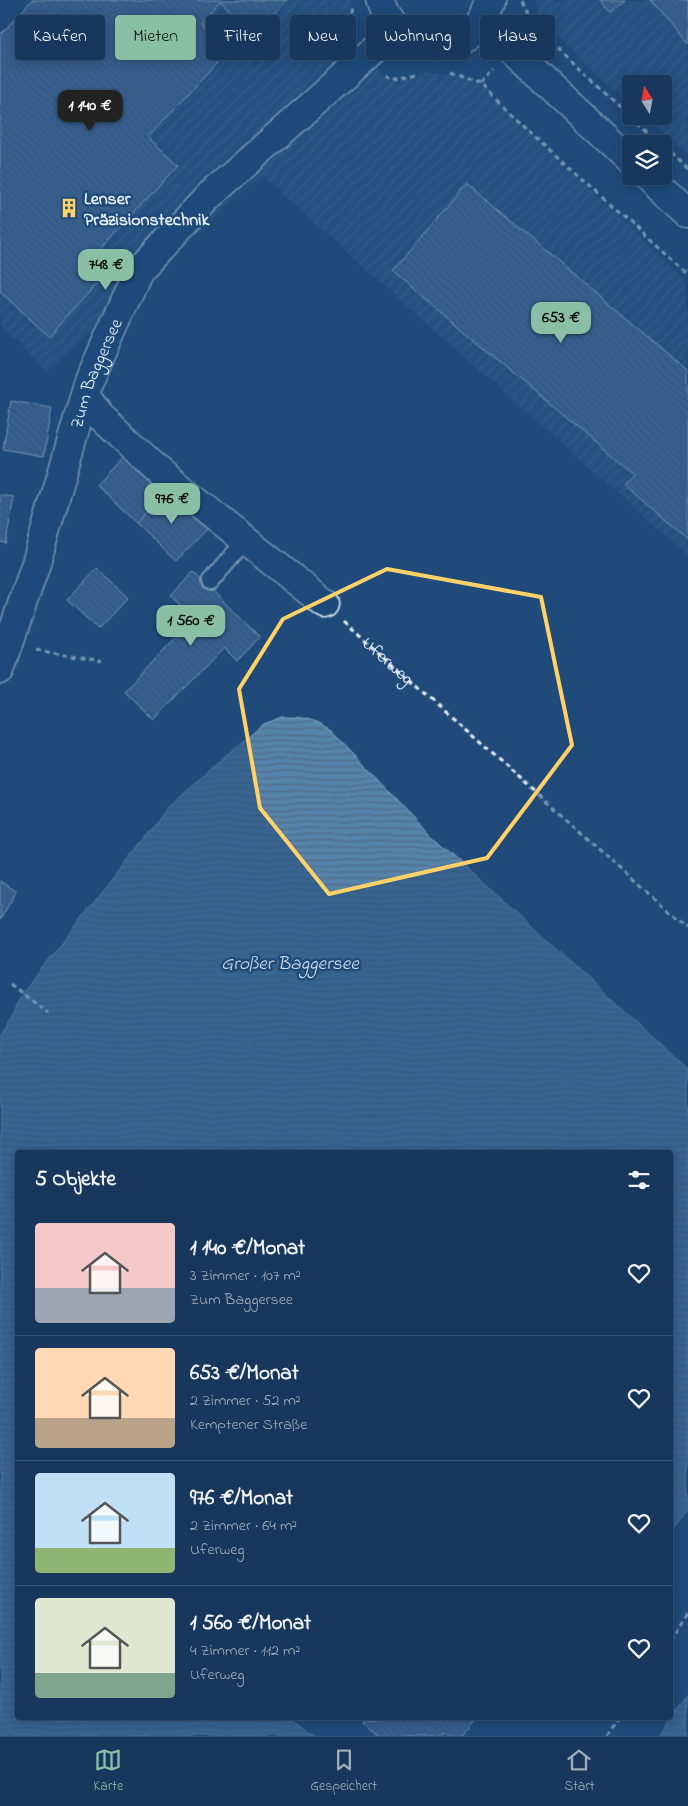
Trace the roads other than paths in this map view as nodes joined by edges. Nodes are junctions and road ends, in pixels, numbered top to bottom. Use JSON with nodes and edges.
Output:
{"nodes":[{"id":1,"x":380,"y":0,"type":"edge"},
{"id":2,"x":486,"y":11,"type":"edge"},
{"id":3,"x":386,"y":15,"type":"edge"},
{"id":4,"x":470,"y":29,"type":"edge"},
{"id":5,"x":366,"y":57,"type":"edge"},
{"id":6,"x":622,"y":152,"type":"edge"},
{"id":7,"x":657,"y":185,"type":"edge"},
{"id":8,"x":688,"y":214,"type":"edge"},
{"id":9,"x":85,"y":395,"type":"junction"},
{"id":10,"x":246,"y":540,"type":"junction"},
{"id":11,"x":210,"y":582,"type":"dead end"},
{"id":12,"x":325,"y":604,"type":"road end"},
{"id":13,"x":4,"y":658,"type":"edge"}],
"edges":[{"from":1,"to":3,"type":"street"},
{"from":2,"to":4,"type":"street"},
{"from":2,"to":6,"type":"street"},
{"from":5,"to":9,"type":"street","name":"Zum Baggersee"},
{"from":7,"to":8,"type":"street"},
{"from":9,"to":10,"type":"street"},
{"from":9,"to":13,"type":"street","name":"Zum Baggersee"},
{"from":10,"to":11,"type":"lane"},
{"from":10,"to":12,"type":"street"}]}
